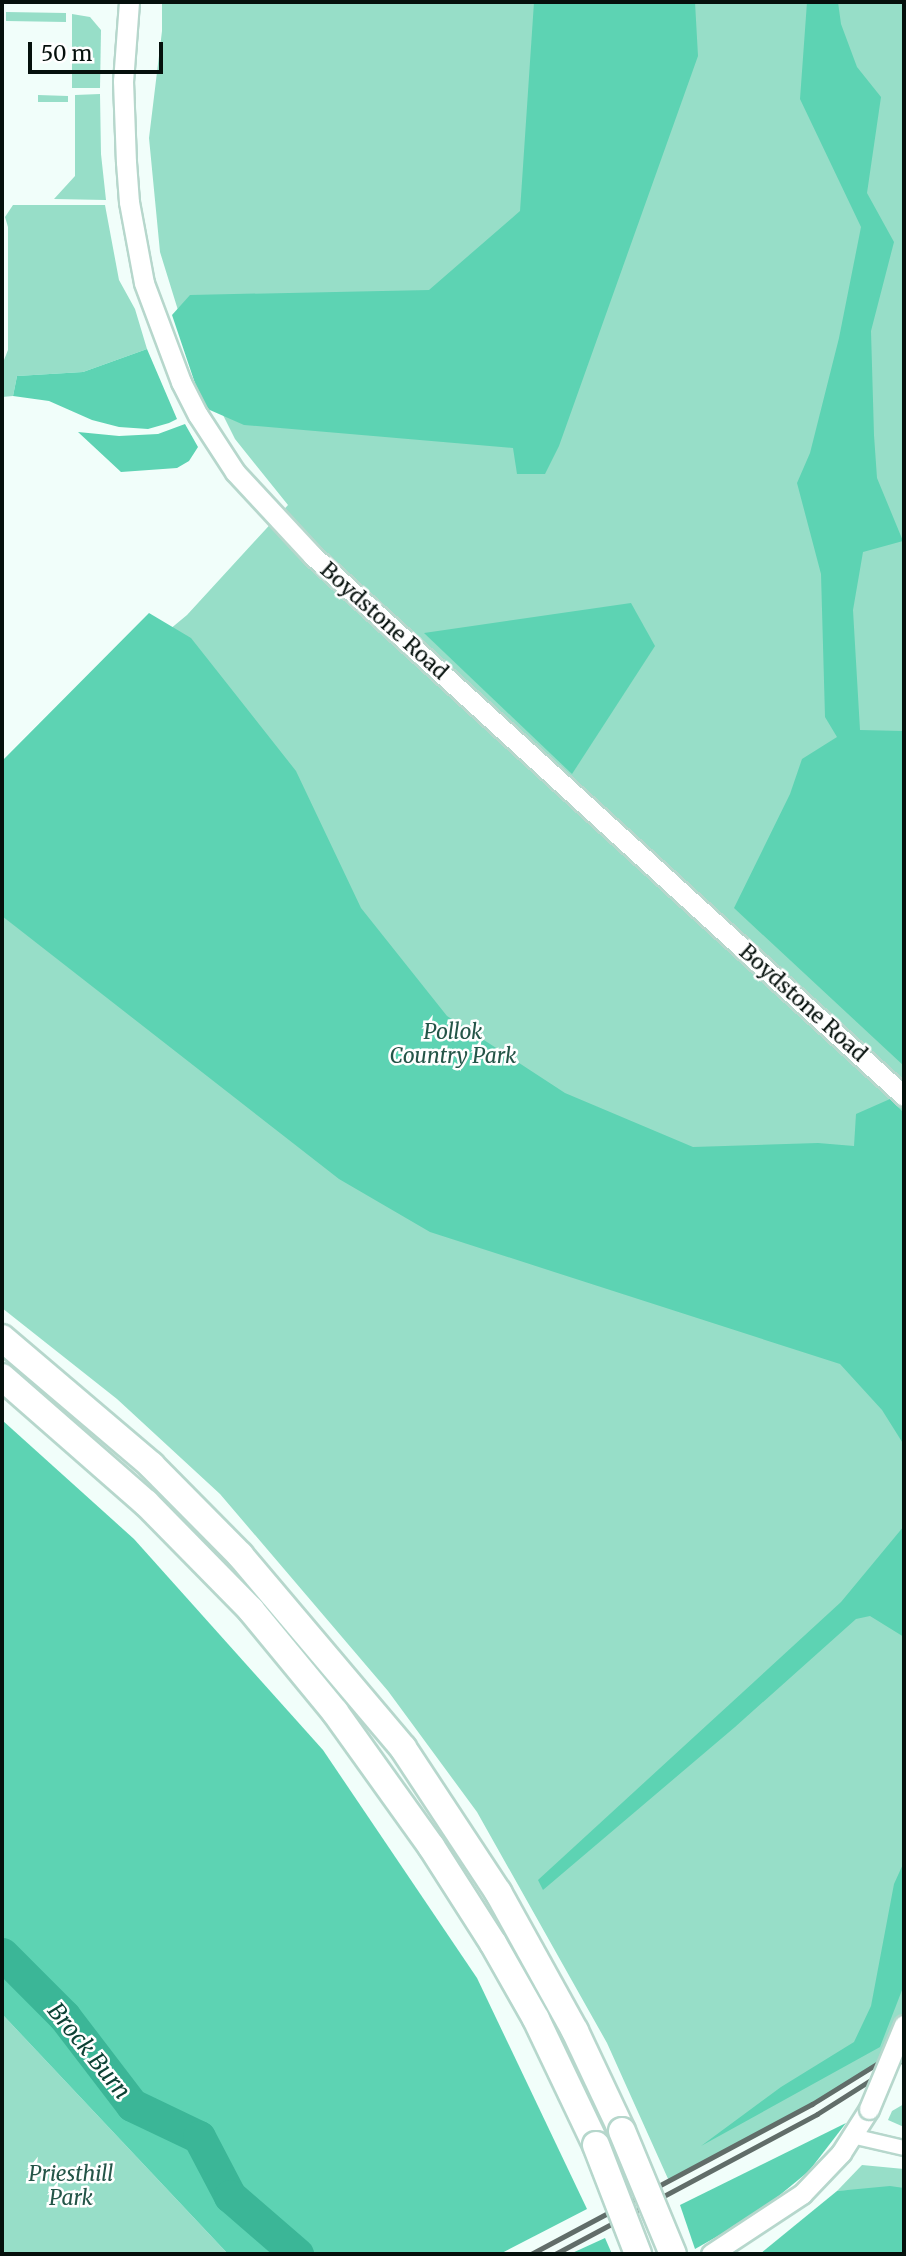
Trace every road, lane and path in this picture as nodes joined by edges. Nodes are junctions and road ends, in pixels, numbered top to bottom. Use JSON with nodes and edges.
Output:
{"nodes":[{"id":1,"x":130,"y":2,"type":"edge"},
{"id":2,"x":904,"y":1096,"type":"edge"},
{"id":3,"x":2,"y":1338,"type":"edge"},
{"id":4,"x":2,"y":1377,"type":"edge"},
{"id":5,"x":904,"y":2025,"type":"edge"},
{"id":6,"x":852,"y":2136,"type":"junction"},
{"id":7,"x":904,"y":2148,"type":"edge"},
{"id":8,"x":638,"y":2254,"type":"edge"},
{"id":9,"x":673,"y":2254,"type":"edge"},
{"id":10,"x":711,"y":2254,"type":"edge"}],
"edges":[{"from":1,"to":2,"type":"street","name":"Boydstone Road"},
{"from":3,"to":9,"type":"highway","bridge":true},
{"from":4,"to":8,"type":"highway","bridge":true},
{"from":5,"to":6,"type":"street","bridge":true},
{"from":6,"to":7,"type":"street"},
{"from":6,"to":10,"type":"street"}]}
